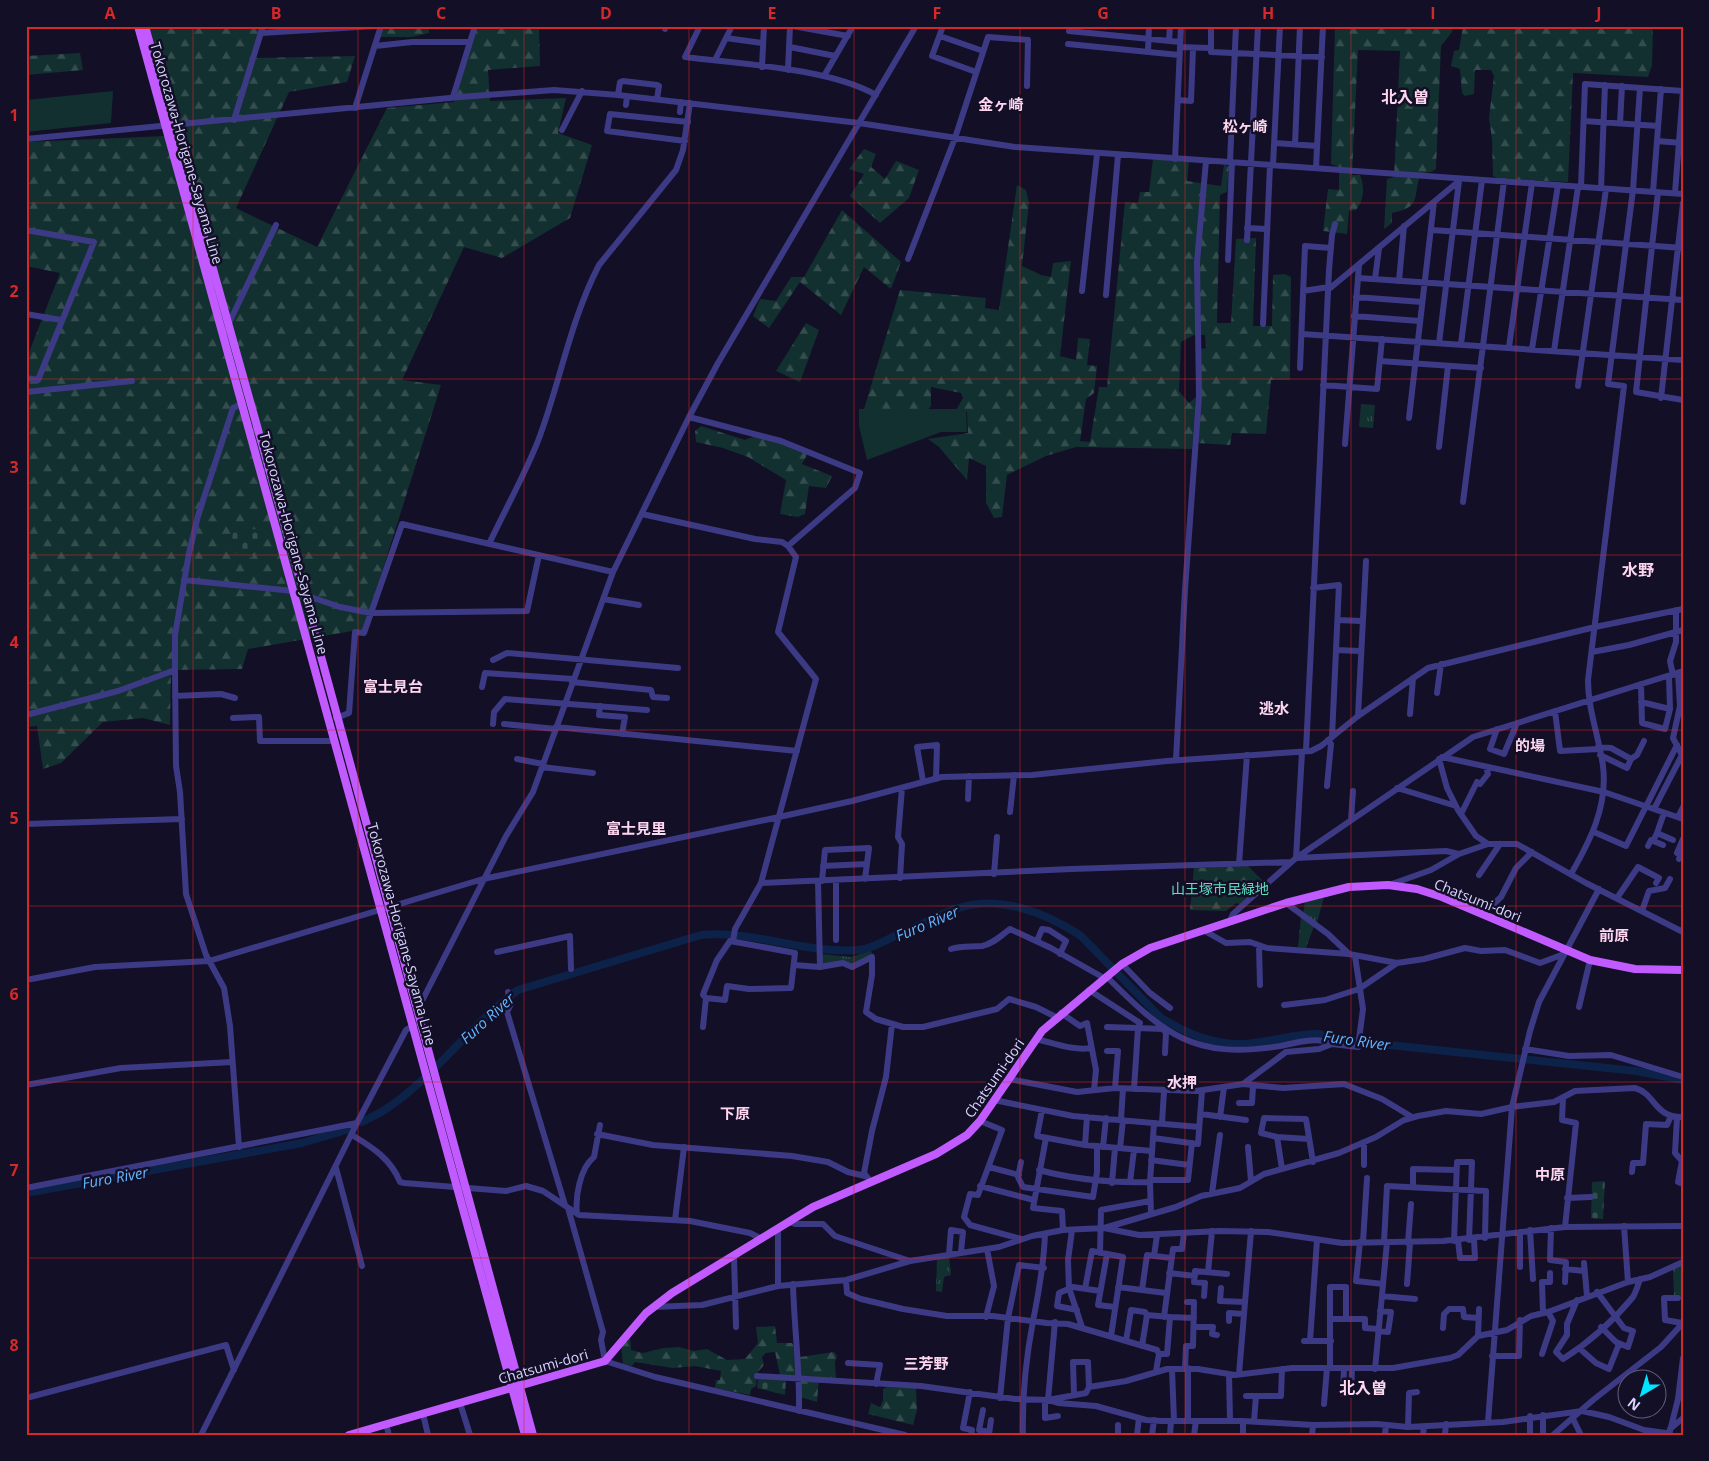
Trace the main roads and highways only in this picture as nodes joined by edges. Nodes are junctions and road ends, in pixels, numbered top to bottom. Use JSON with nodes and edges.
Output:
{"nodes":[{"id":1,"x":138,"y":26,"type":"edge"},
{"id":2,"x":146,"y":26,"type":"edge"},
{"id":3,"x":170,"y":126,"type":"junction"},
{"id":4,"x":385,"y":908,"type":"junction"},
{"id":5,"x":1683,"y":970,"type":"edge"},
{"id":6,"x":428,"y":1065,"type":"junction"},
{"id":7,"x":516,"y":1386,"type":"junction"},
{"id":8,"x":349,"y":1435,"type":"edge"},
{"id":9,"x":525,"y":1435,"type":"edge"},
{"id":10,"x":533,"y":1435,"type":"edge"}],
"edges":[{"from":1,"to":3,"type":"main road","name":"Tokorozawa-Horigane-Sayama Line"},
{"from":2,"to":3,"type":"main road","name":"Tokorozawa-Horigane-Sayama Line"},
{"from":3,"to":4,"type":"main road","name":"Tokorozawa-Horigane-Sayama Line"},
{"from":3,"to":4,"type":"main road","name":"Tokorozawa-Horigane-Sayama Line"},
{"from":4,"to":6,"type":"main road","name":"Tokorozawa-Horigane-Sayama Line"},
{"from":4,"to":6,"type":"main road","name":"Tokorozawa-Horigane-Sayama Line"},
{"from":5,"to":7,"type":"main road","name":"Chatsumi-dori"},
{"from":6,"to":7,"type":"main road"},
{"from":7,"to":8,"type":"main road","name":"Chatsumi-dori"},
{"from":7,"to":9,"type":"main road"},
{"from":7,"to":10,"type":"main road"}]}
